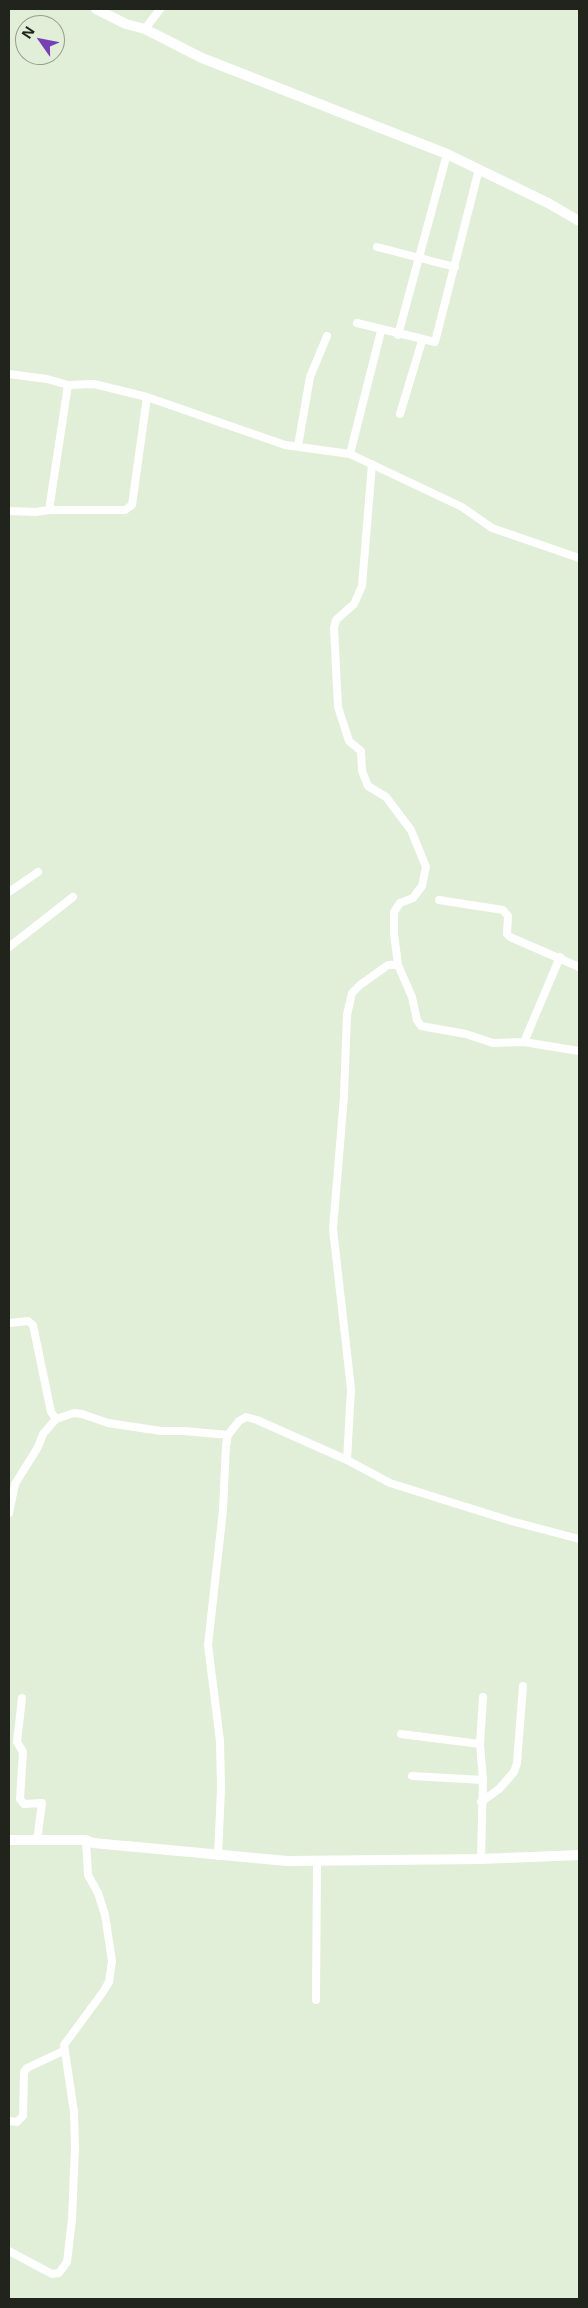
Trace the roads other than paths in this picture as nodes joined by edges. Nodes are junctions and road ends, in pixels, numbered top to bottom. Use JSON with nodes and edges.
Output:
{"nodes":[{"id":1,"x":96,"y":9,"type":"edge"},
{"id":2,"x":160,"y":9,"type":"edge"},
{"id":3,"x":145,"y":29,"type":"junction"},
{"id":4,"x":447,"y":154,"type":"junction"},
{"id":5,"x":479,"y":169,"type":"junction"},
{"id":6,"x":579,"y":221,"type":"edge"},
{"id":7,"x":377,"y":247,"type":"dead end"},
{"id":8,"x":419,"y":257,"type":"junction"},
{"id":9,"x":455,"y":267,"type":"junction"},
{"id":10,"x":357,"y":323,"type":"dead end"},
{"id":11,"x":381,"y":331,"type":"junction"},
{"id":12,"x":398,"y":335,"type":"junction"},
{"id":13,"x":327,"y":336,"type":"dead end"},
{"id":14,"x":422,"y":341,"type":"junction"},
{"id":15,"x":9,"y":374,"type":"edge"},
{"id":16,"x":68,"y":385,"type":"junction"},
{"id":17,"x":147,"y":397,"type":"junction"},
{"id":18,"x":400,"y":414,"type":"dead end"},
{"id":19,"x":298,"y":446,"type":"junction"},
{"id":20,"x":350,"y":454,"type":"junction"},
{"id":21,"x":372,"y":464,"type":"junction"},
{"id":22,"x":49,"y":510,"type":"junction"},
{"id":23,"x":9,"y":511,"type":"edge"},
{"id":24,"x":579,"y":558,"type":"edge"},
{"id":25,"x":38,"y":872,"type":"dead end"},
{"id":26,"x":9,"y":892,"type":"edge"},
{"id":27,"x":73,"y":897,"type":"dead end"},
{"id":28,"x":439,"y":900,"type":"dead end"},
{"id":29,"x":9,"y":947,"type":"edge"},
{"id":30,"x":560,"y":958,"type":"junction"},
{"id":31,"x":398,"y":964,"type":"junction"},
{"id":32,"x":579,"y":967,"type":"edge"},
{"id":33,"x":524,"y":1042,"type":"junction"},
{"id":34,"x":579,"y":1051,"type":"edge"},
{"id":35,"x":9,"y":1323,"type":"edge"},
{"id":36,"x":56,"y":1419,"type":"junction"},
{"id":37,"x":228,"y":1435,"type":"junction"},
{"id":38,"x":347,"y":1460,"type":"junction"},
{"id":39,"x":9,"y":1513,"type":"edge"},
{"id":40,"x":579,"y":1539,"type":"edge"},
{"id":41,"x":523,"y":1686,"type":"dead end"},
{"id":42,"x":483,"y":1697,"type":"dead end"},
{"id":43,"x":22,"y":1698,"type":"dead end"},
{"id":44,"x":401,"y":1734,"type":"dead end"},
{"id":45,"x":480,"y":1744,"type":"junction"},
{"id":46,"x":412,"y":1776,"type":"dead end"},
{"id":47,"x":483,"y":1780,"type":"junction"},
{"id":48,"x":481,"y":1802,"type":"junction"},
{"id":49,"x":9,"y":1840,"type":"edge"},
{"id":50,"x":38,"y":1840,"type":"junction"},
{"id":51,"x":86,"y":1840,"type":"junction"},
{"id":52,"x":579,"y":1855,"type":"edge"},
{"id":53,"x":218,"y":1856,"type":"junction"},
{"id":54,"x":481,"y":1859,"type":"junction"},
{"id":55,"x":317,"y":1861,"type":"junction"},
{"id":56,"x":316,"y":2000,"type":"dead end"},
{"id":57,"x":63,"y":2051,"type":"junction"},
{"id":58,"x":9,"y":2121,"type":"edge"},
{"id":59,"x":9,"y":2251,"type":"edge"}],
"edges":[{"from":1,"to":3,"type":"street"},
{"from":2,"to":3,"type":"street"},
{"from":3,"to":4,"type":"street"},
{"from":4,"to":5,"type":"street"},
{"from":4,"to":8,"type":"street"},
{"from":5,"to":6,"type":"street"},
{"from":5,"to":9,"type":"street"},
{"from":7,"to":8,"type":"street"},
{"from":8,"to":9,"type":"street"},
{"from":8,"to":12,"type":"street"},
{"from":9,"to":14,"type":"street"},
{"from":10,"to":11,"type":"street"},
{"from":11,"to":12,"type":"street"},
{"from":11,"to":20,"type":"street"},
{"from":12,"to":14,"type":"street"},
{"from":13,"to":19,"type":"street"},
{"from":14,"to":18,"type":"street"},
{"from":15,"to":16,"type":"street"},
{"from":16,"to":17,"type":"street"},
{"from":16,"to":22,"type":"street"},
{"from":17,"to":19,"type":"street"},
{"from":17,"to":22,"type":"street"},
{"from":19,"to":20,"type":"street"},
{"from":20,"to":21,"type":"street"},
{"from":21,"to":24,"type":"street"},
{"from":21,"to":31,"type":"street"},
{"from":22,"to":23,"type":"street"},
{"from":25,"to":26,"type":"street"},
{"from":27,"to":29,"type":"street"},
{"from":28,"to":30,"type":"street"},
{"from":30,"to":32,"type":"street"},
{"from":30,"to":33,"type":"street"},
{"from":31,"to":33,"type":"street"},
{"from":31,"to":38,"type":"street"},
{"from":33,"to":34,"type":"street"},
{"from":35,"to":36,"type":"street"},
{"from":36,"to":37,"type":"street"},
{"from":36,"to":39,"type":"street"},
{"from":37,"to":38,"type":"street"},
{"from":37,"to":53,"type":"street"},
{"from":38,"to":40,"type":"street"},
{"from":41,"to":48,"type":"street"},
{"from":42,"to":45,"type":"street"},
{"from":43,"to":50,"type":"street"},
{"from":44,"to":45,"type":"street"},
{"from":45,"to":47,"type":"street"},
{"from":46,"to":47,"type":"street"},
{"from":47,"to":48,"type":"street"},
{"from":48,"to":54,"type":"street"},
{"from":49,"to":50,"type":"street"},
{"from":50,"to":51,"type":"street"},
{"from":51,"to":53,"type":"street"},
{"from":51,"to":57,"type":"street"},
{"from":52,"to":54,"type":"street"},
{"from":53,"to":55,"type":"street"},
{"from":54,"to":55,"type":"street"},
{"from":55,"to":56,"type":"street"},
{"from":57,"to":58,"type":"street"},
{"from":57,"to":59,"type":"street"}]}
